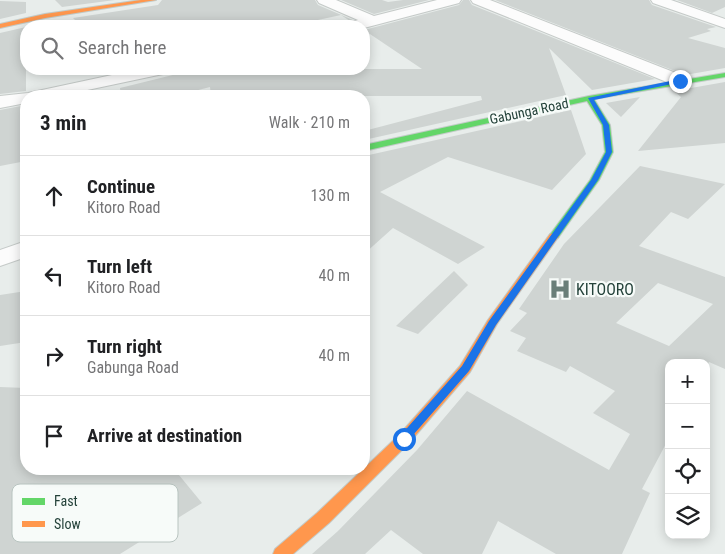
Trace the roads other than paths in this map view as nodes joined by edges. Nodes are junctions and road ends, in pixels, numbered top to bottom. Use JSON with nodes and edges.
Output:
{"nodes":[{"id":1,"x":153,"y":0,"type":"edge"},
{"id":2,"x":324,"y":0,"type":"edge"},
{"id":3,"x":454,"y":0,"type":"edge"},
{"id":4,"x":478,"y":0,"type":"edge"},
{"id":5,"x":658,"y":0,"type":"edge"},
{"id":6,"x":30,"y":20,"type":"edge"},
{"id":7,"x":373,"y":21,"type":"junction"},
{"id":8,"x":370,"y":22,"type":"edge"},
{"id":9,"x":20,"y":23,"type":"edge"},
{"id":10,"x":725,"y":24,"type":"edge"},
{"id":11,"x":0,"y":26,"type":"edge"},
{"id":12,"x":135,"y":75,"type":"edge"},
{"id":13,"x":725,"y":75,"type":"edge"},
{"id":14,"x":680,"y":81,"type":"junction"},
{"id":15,"x":64,"y":90,"type":"edge"},
{"id":16,"x":20,"y":99,"type":"edge"},
{"id":17,"x":590,"y":99,"type":"junction"},
{"id":18,"x":0,"y":102,"type":"edge"},
{"id":19,"x":370,"y":147,"type":"edge"},
{"id":20,"x":20,"y":252,"type":"edge"},
{"id":21,"x":0,"y":258,"type":"edge"},
{"id":22,"x":370,"y":472,"type":"edge"},
{"id":23,"x":367,"y":475,"type":"edge"},
{"id":24,"x":281,"y":554,"type":"edge"}],
"edges":[{"from":1,"to":6,"type":"street"},
{"from":2,"to":7,"type":"street"},
{"from":3,"to":7,"type":"street"},
{"from":4,"to":14,"type":"street"},
{"from":5,"to":10,"type":"street"},
{"from":7,"to":8,"type":"street"},
{"from":9,"to":11,"type":"street"},
{"from":12,"to":15,"type":"street"},
{"from":13,"to":14,"type":"street","name":"Gabunga Road"},
{"from":14,"to":17,"type":"street","name":"Gabunga Road"},
{"from":16,"to":18,"type":"street"},
{"from":17,"to":19,"type":"street","name":"Gabunga Road"},
{"from":17,"to":22,"type":"street"},
{"from":20,"to":21,"type":"street"},
{"from":23,"to":24,"type":"street"}]}
